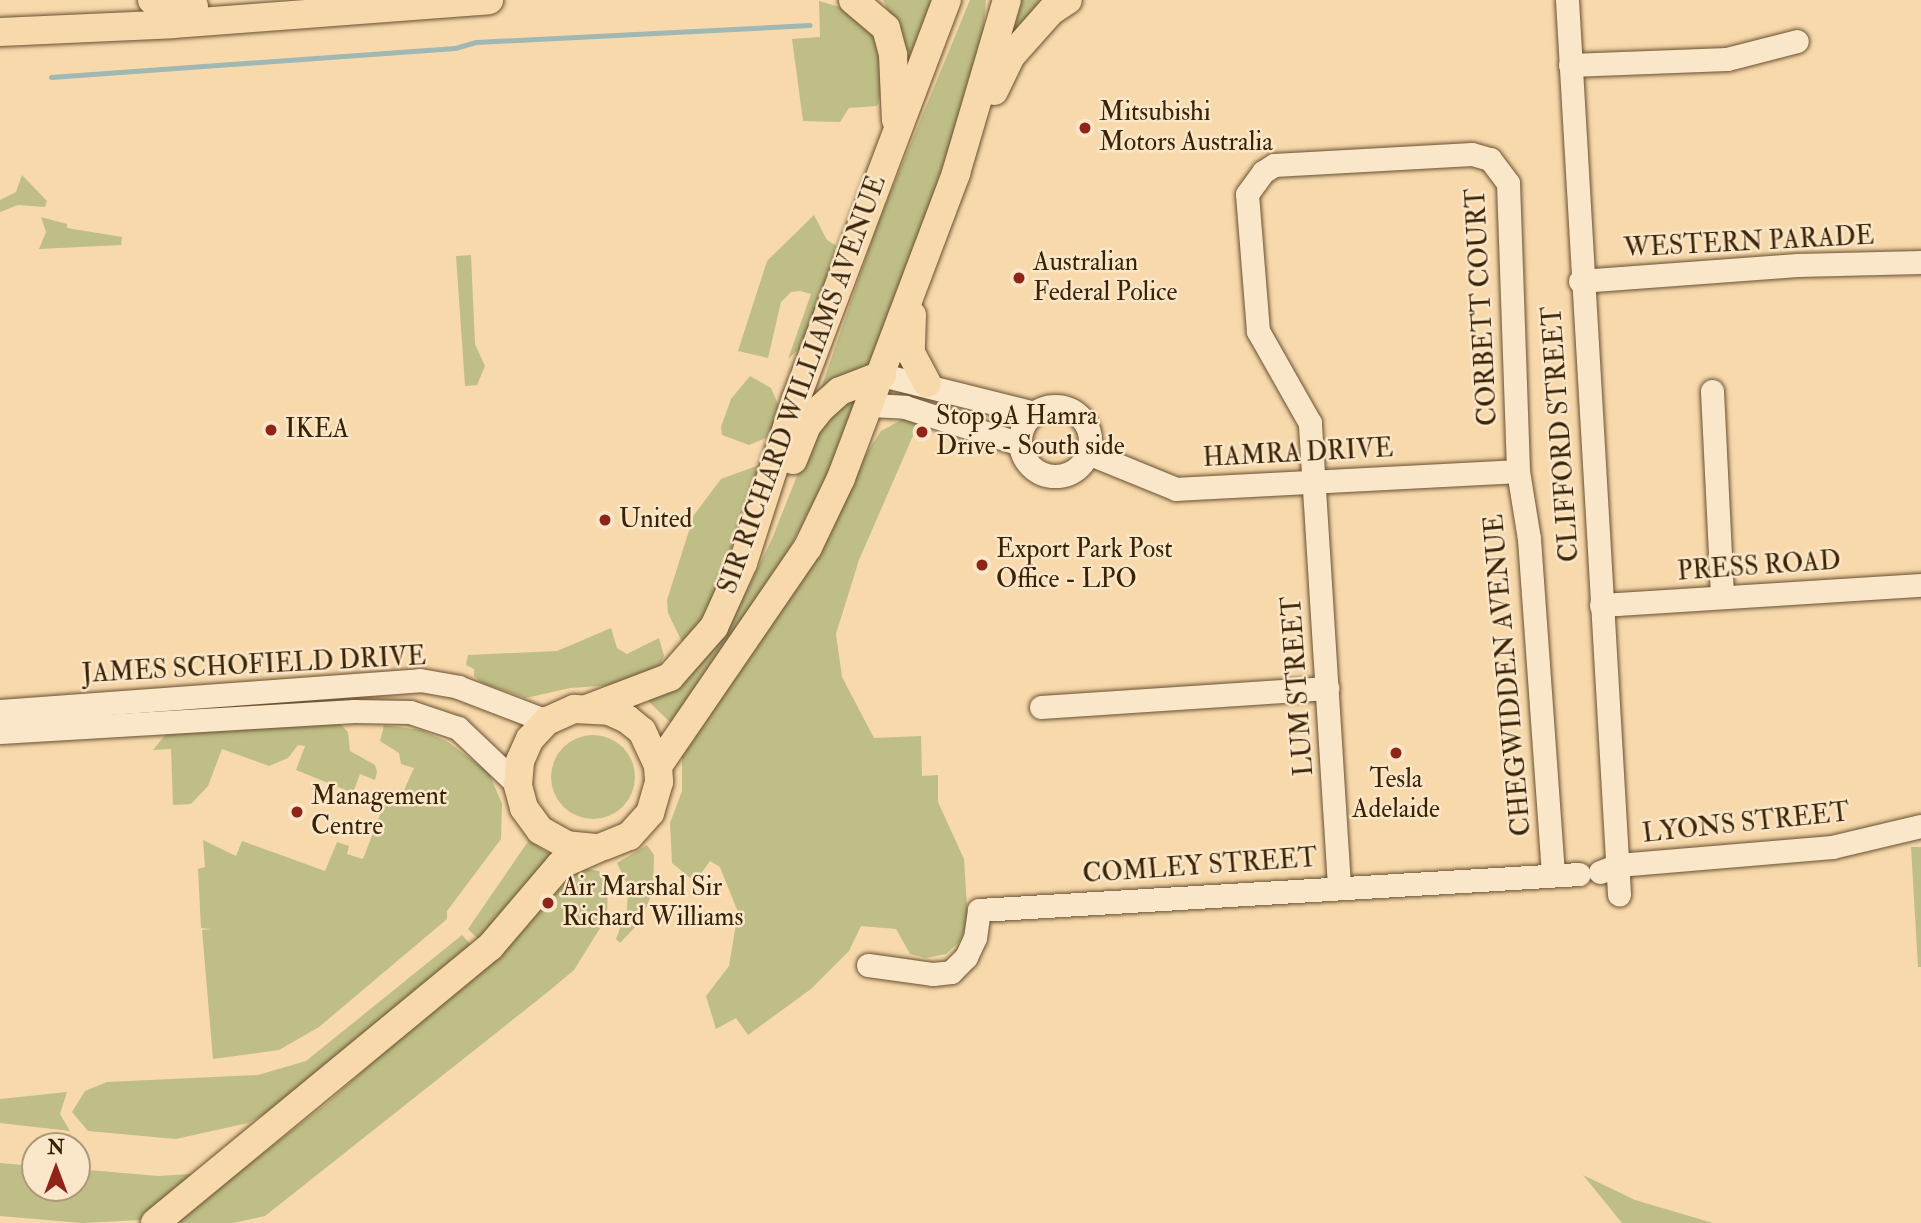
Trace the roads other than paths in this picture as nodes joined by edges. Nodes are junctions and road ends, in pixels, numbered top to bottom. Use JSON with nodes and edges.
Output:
{"nodes":[{"id":1,"x":152,"y":0,"type":"edge"},
{"id":2,"x":489,"y":0,"type":"edge"},
{"id":3,"x":853,"y":0,"type":"edge"},
{"id":4,"x":947,"y":0,"type":"edge"},
{"id":5,"x":1007,"y":0,"type":"edge"},
{"id":6,"x":1068,"y":0,"type":"edge"},
{"id":7,"x":1567,"y":0,"type":"edge"},
{"id":8,"x":330,"y":9,"type":"junction"},
{"id":9,"x":0,"y":32,"type":"edge"},
{"id":10,"x":1797,"y":41,"type":"dead end"},
{"id":11,"x":1570,"y":65,"type":"junction"},
{"id":12,"x":896,"y":130,"type":"junction"},
{"id":13,"x":956,"y":173,"type":"junction"},
{"id":14,"x":1921,"y":262,"type":"edge"},
{"id":15,"x":916,"y":281,"type":"junction"},
{"id":16,"x":1580,"y":281,"type":"junction"},
{"id":17,"x":882,"y":374,"type":"junction"},
{"id":18,"x":927,"y":383,"type":"junction"},
{"id":19,"x":1712,"y":391,"type":"dead end"},
{"id":20,"x":871,"y":405,"type":"junction"},
{"id":21,"x":1034,"y":412,"type":"junction"},
{"id":22,"x":1020,"y":444,"type":"junction"},
{"id":23,"x":1088,"y":453,"type":"junction"},
{"id":24,"x":1518,"y":471,"type":"junction"},
{"id":25,"x":1314,"y":481,"type":"junction"},
{"id":26,"x":743,"y":563,"type":"junction"},
{"id":27,"x":1921,"y":585,"type":"edge"},
{"id":28,"x":1722,"y":597,"type":"junction"},
{"id":29,"x":1601,"y":605,"type":"junction"},
{"id":30,"x":1327,"y":688,"type":"junction"},
{"id":31,"x":1041,"y":707,"type":"dead end"},
{"id":32,"x":589,"y":708,"type":"junction"},
{"id":33,"x":0,"y":710,"type":"edge"},
{"id":34,"x":547,"y":721,"type":"junction"},
{"id":35,"x":0,"y":732,"type":"edge"},
{"id":36,"x":658,"y":766,"type":"junction"},
{"id":37,"x":518,"y":785,"type":"junction"},
{"id":38,"x":1921,"y":826,"type":"edge"},
{"id":39,"x":601,"y":847,"type":"junction"},
{"id":40,"x":1599,"y":870,"type":"junction"},
{"id":41,"x":1553,"y":875,"type":"junction"},
{"id":42,"x":1339,"y":886,"type":"junction"},
{"id":43,"x":1619,"y":894,"type":"dead end"},
{"id":44,"x":868,"y":965,"type":"dead end"},
{"id":45,"x":155,"y":1223,"type":"edge"}],
"edges":[{"from":1,"to":8,"type":"main road"},
{"from":2,"to":8,"type":"main road"},
{"from":3,"to":12,"type":"main road"},
{"from":4,"to":12,"type":"main road","name":"SIR RICHARD WILLIAMS AVENUE"},
{"from":5,"to":13,"type":"main road","name":"SIR RICHARD WILLIAMS AVENUE"},
{"from":6,"to":13,"type":"main road"},
{"from":7,"to":11,"type":"street","name":"CLIFFORD STREET"},
{"from":8,"to":9,"type":"main road"},
{"from":10,"to":11,"type":"street"},
{"from":11,"to":16,"type":"street","name":"CLIFFORD STREET"},
{"from":12,"to":26,"type":"main road","name":"SIR RICHARD WILLIAMS AVENUE"},
{"from":13,"to":15,"type":"main road","name":"SIR RICHARD WILLIAMS AVENUE"},
{"from":14,"to":16,"type":"street","name":"WESTERN PARADE"},
{"from":15,"to":17,"type":"main road","name":"SIR RICHARD WILLIAMS AVENUE"},
{"from":15,"to":18,"type":"main road"},
{"from":16,"to":29,"type":"street","name":"CLIFFORD STREET"},
{"from":17,"to":18,"type":"street"},
{"from":17,"to":20,"type":"main road","name":"SIR RICHARD WILLIAMS AVENUE"},
{"from":17,"to":26,"type":"main road"},
{"from":18,"to":21,"type":"street"},
{"from":19,"to":28,"type":"street"},
{"from":20,"to":22,"type":"street"},
{"from":20,"to":36,"type":"main road","name":"SIR RICHARD WILLIAMS AVENUE"},
{"from":21,"to":22,"type":"street"},
{"from":21,"to":23,"type":"street"},
{"from":22,"to":23,"type":"street"},
{"from":23,"to":25,"type":"street","name":"HAMRA DRIVE"},
{"from":24,"to":25,"type":"street","name":"HAMRA DRIVE"},
{"from":24,"to":25,"type":"street","name":"CORBETT COURT"},
{"from":24,"to":41,"type":"street","name":"CHEGWIDDEN AVENUE"},
{"from":25,"to":30,"type":"street","name":"LUM STREET"},
{"from":26,"to":32,"type":"main road","name":"SIR RICHARD WILLIAMS AVENUE"},
{"from":27,"to":28,"type":"street","name":"PRESS ROAD"},
{"from":28,"to":29,"type":"street","name":"PRESS ROAD"},
{"from":29,"to":40,"type":"street","name":"CLIFFORD STREET"},
{"from":30,"to":31,"type":"street"},
{"from":30,"to":42,"type":"street","name":"LUM STREET"},
{"from":32,"to":34,"type":"main road"},
{"from":32,"to":36,"type":"main road"},
{"from":33,"to":34,"type":"street","name":"JAMES SCHOFIELD DRIVE"},
{"from":34,"to":37,"type":"main road"},
{"from":35,"to":37,"type":"street","name":"JAMES SCHOFIELD DRIVE"},
{"from":36,"to":39,"type":"main road"},
{"from":37,"to":39,"type":"main road"},
{"from":38,"to":40,"type":"street","name":"LYONS STREET"},
{"from":39,"to":45,"type":"main road"},
{"from":40,"to":41,"type":"street","name":"COMLEY STREET"},
{"from":40,"to":43,"type":"street","name":"CLIFFORD STREET"},
{"from":41,"to":42,"type":"street","name":"COMLEY STREET"},
{"from":42,"to":44,"type":"street","name":"COMLEY STREET"}]}
